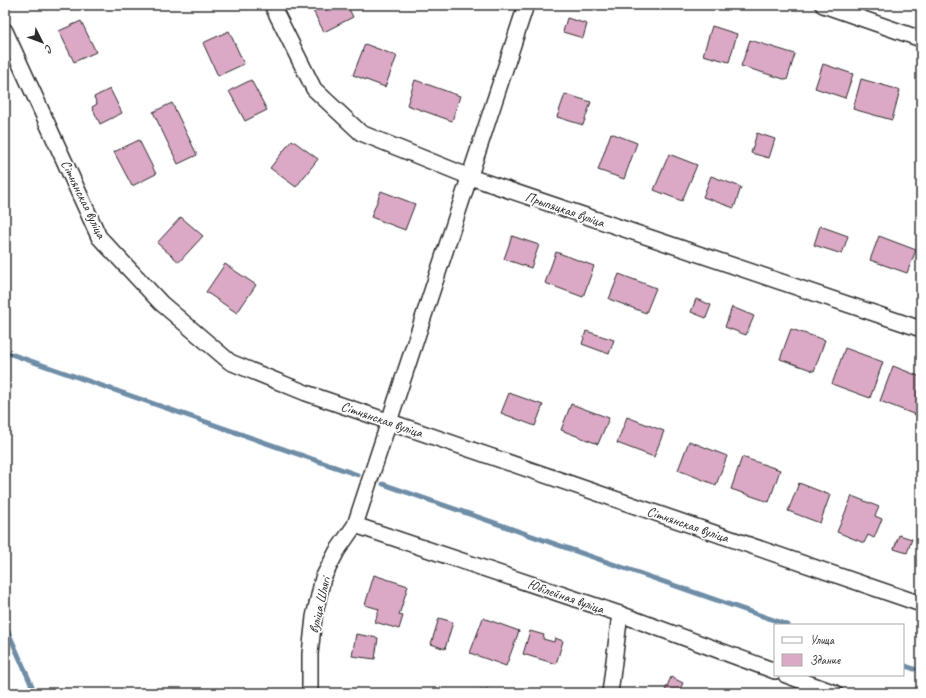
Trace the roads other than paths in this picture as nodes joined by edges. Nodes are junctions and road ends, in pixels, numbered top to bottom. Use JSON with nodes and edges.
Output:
{"nodes":[{"id":1,"x":272,"y":5,"type":"edge"},
{"id":2,"x":526,"y":5,"type":"edge"},
{"id":3,"x":823,"y":5,"type":"edge"},
{"id":4,"x":5,"y":31,"type":"edge"},
{"id":5,"x":921,"y":39,"type":"edge"},
{"id":6,"x":470,"y":177,"type":"junction"},
{"id":7,"x":921,"y":329,"type":"edge"},
{"id":8,"x":389,"y":421,"type":"junction"},
{"id":9,"x":355,"y":525,"type":"junction"},
{"id":10,"x":921,"y":604,"type":"edge"},
{"id":11,"x":620,"y":614,"type":"junction"},
{"id":12,"x":774,"y":671,"type":"edge"},
{"id":13,"x":789,"y":676,"type":"edge"},
{"id":14,"x":310,"y":693,"type":"edge"},
{"id":15,"x":610,"y":693,"type":"edge"},
{"id":16,"x":835,"y":693,"type":"edge"}],
"edges":[{"from":1,"to":6,"type":"street","name":"Прыпяцкая вуліца"},
{"from":2,"to":6,"type":"street","name":"вуліца Шлягі"},
{"from":3,"to":5,"type":"street"},
{"from":4,"to":8,"type":"street","name":"Сітнянская вуліца"},
{"from":6,"to":7,"type":"street","name":"Прыпяцкая вуліца"},
{"from":6,"to":8,"type":"street","name":"вуліца Шлягі"},
{"from":8,"to":9,"type":"street","name":"вуліца Шлягі"},
{"from":8,"to":10,"type":"street","name":"Сітнянская вуліца"},
{"from":9,"to":11,"type":"street","name":"Юбілейная вуліца"},
{"from":9,"to":14,"type":"street","name":"вуліца Шлягі"},
{"from":11,"to":12,"type":"street","name":"Юбілейная вуліца"},
{"from":11,"to":15,"type":"street"},
{"from":13,"to":16,"type":"street"}]}
